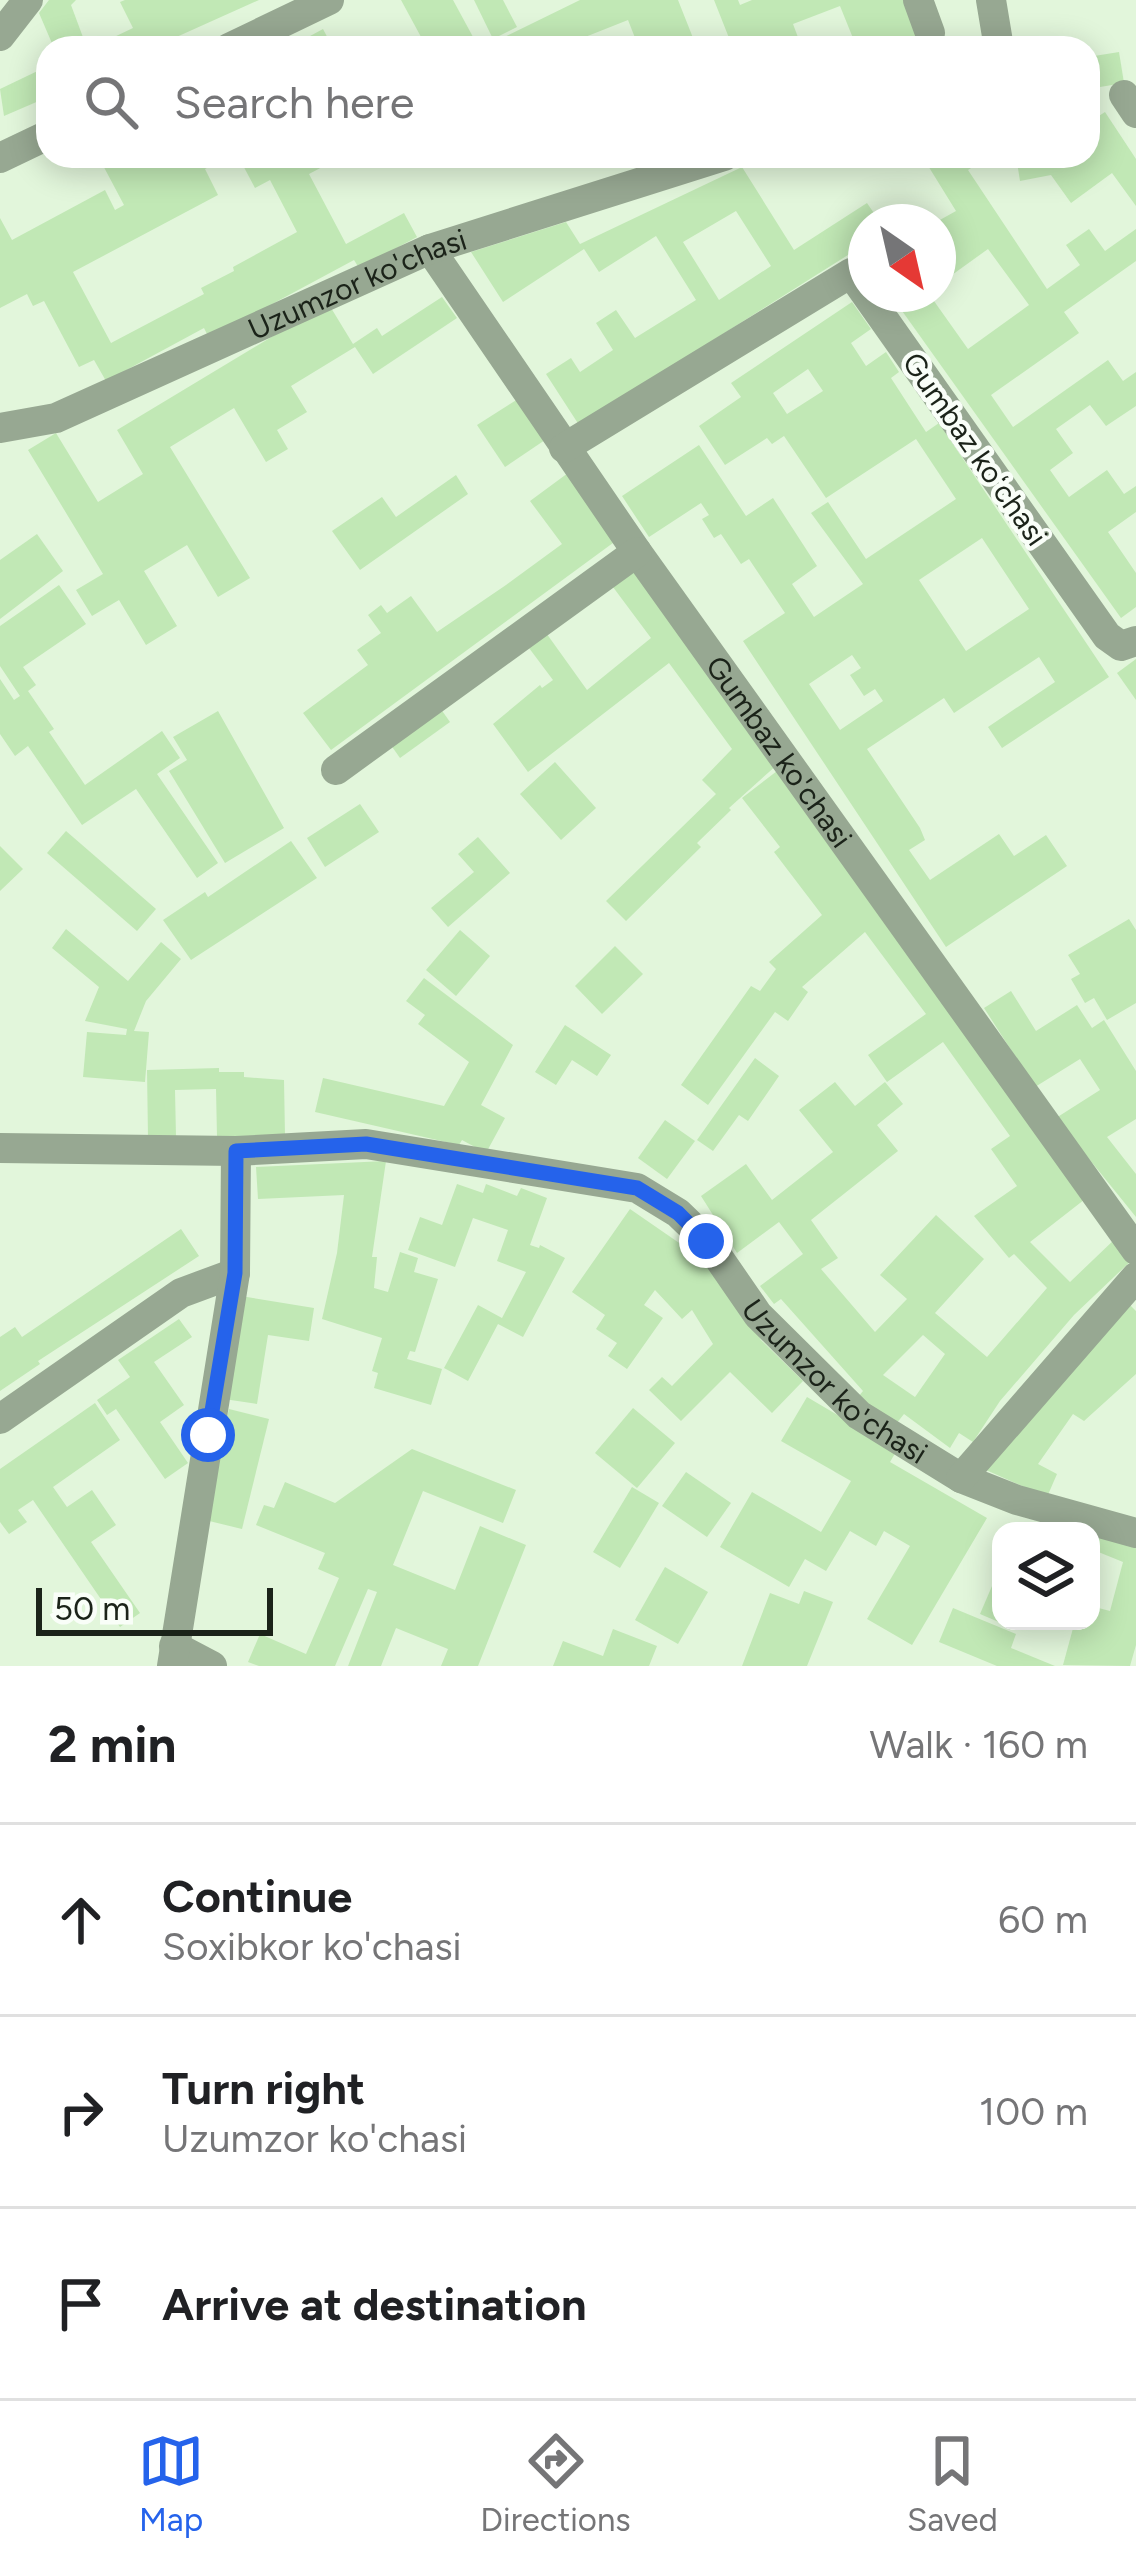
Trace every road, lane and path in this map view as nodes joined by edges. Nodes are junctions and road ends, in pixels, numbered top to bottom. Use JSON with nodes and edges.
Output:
{"nodes":[{"id":1,"x":28,"y":0,"type":"edge"},
{"id":2,"x":329,"y":0,"type":"edge"},
{"id":3,"x":918,"y":0,"type":"edge"},
{"id":4,"x":991,"y":0,"type":"edge"},
{"id":5,"x":930,"y":32,"type":"dead end"},
{"id":6,"x":0,"y":36,"type":"edge"},
{"id":7,"x":254,"y":36,"type":"edge"},
{"id":8,"x":997,"y":36,"type":"edge"},
{"id":9,"x":36,"y":141,"type":"edge"},
{"id":10,"x":0,"y":158,"type":"edge"},
{"id":11,"x":686,"y":168,"type":"edge"},
{"id":12,"x":430,"y":249,"type":"junction"},
{"id":13,"x":0,"y":428,"type":"edge"},
{"id":14,"x":564,"y":448,"type":"junction"},
{"id":15,"x":637,"y":552,"type":"junction"},
{"id":16,"x":1136,"y":641,"type":"edge"},
{"id":17,"x":336,"y":770,"type":"dead end"},
{"id":18,"x":0,"y":1148,"type":"edge"},
{"id":19,"x":236,"y":1151,"type":"junction"},
{"id":20,"x":1136,"y":1250,"type":"edge"},
{"id":21,"x":235,"y":1273,"type":"junction"},
{"id":22,"x":1136,"y":1276,"type":"edge"},
{"id":23,"x":0,"y":1419,"type":"edge"},
{"id":24,"x":962,"y":1478,"type":"junction"},
{"id":25,"x":1136,"y":1533,"type":"edge"},
{"id":26,"x":173,"y":1656,"type":"edge"},
{"id":27,"x":212,"y":1666,"type":"edge"}],
"edges":[{"from":1,"to":6,"type":"street"},
{"from":2,"to":7,"type":"street"},
{"from":3,"to":5,"type":"street"},
{"from":4,"to":8,"type":"street"},
{"from":9,"to":10,"type":"street"},
{"from":11,"to":12,"type":"street","name":"Uzumzor ko'chasi"},
{"from":12,"to":13,"type":"street","name":"Uzumzor ko'chasi"},
{"from":12,"to":14,"type":"street","name":"Gumbaz ko'chasi"},
{"from":14,"to":15,"type":"street","name":"Gumbaz ko'chasi"},
{"from":14,"to":16,"type":"street","name":"Gumbaz koʻchasi"},
{"from":15,"to":17,"type":"street"},
{"from":15,"to":20,"type":"street","name":"Gumbaz ko'chasi"},
{"from":18,"to":19,"type":"street","name":"Uzumzor ko'chasi"},
{"from":19,"to":21,"type":"street"},
{"from":19,"to":24,"type":"street","name":"Uzumzor ko'chasi"},
{"from":21,"to":23,"type":"street"},
{"from":21,"to":26,"type":"street"},
{"from":22,"to":24,"type":"street"},
{"from":24,"to":25,"type":"street","name":"Uzumzor ko'chasi"},
{"from":26,"to":27,"type":"street"}]}
